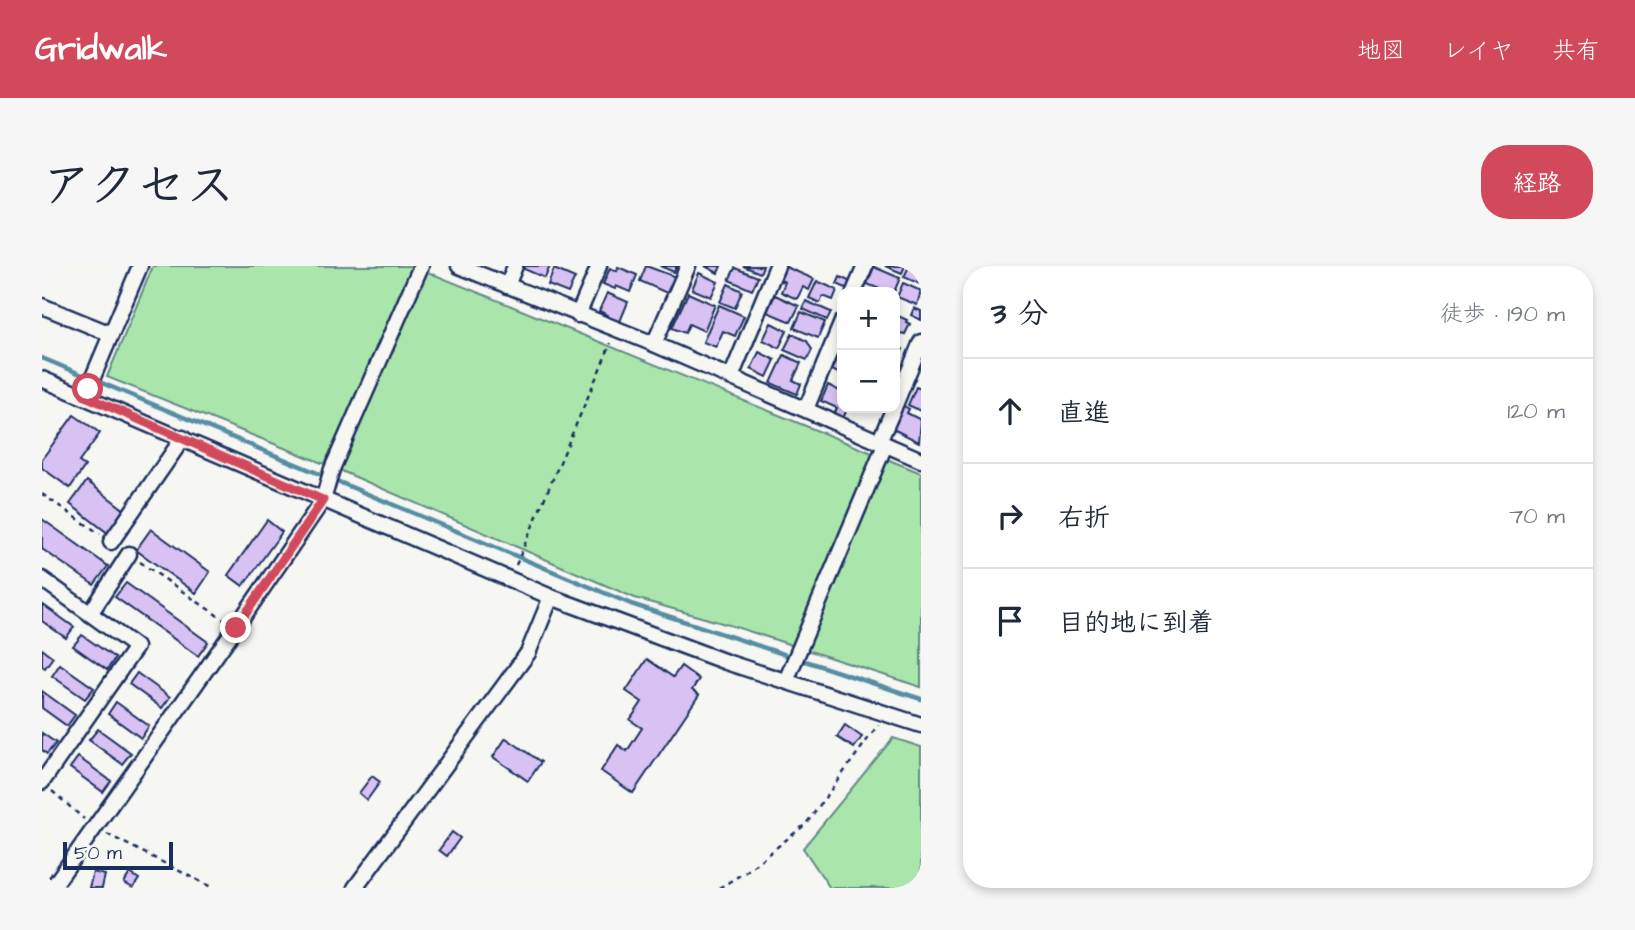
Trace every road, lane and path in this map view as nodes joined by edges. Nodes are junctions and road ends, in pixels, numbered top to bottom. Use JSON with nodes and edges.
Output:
{"nodes":[{"id":1,"x":139,"y":266,"type":"edge"},
{"id":2,"x":421,"y":266,"type":"edge"},
{"id":3,"x":459,"y":266,"type":"edge"},
{"id":4,"x":515,"y":266,"type":"edge"},
{"id":5,"x":599,"y":266,"type":"edge"},
{"id":6,"x":688,"y":266,"type":"edge"},
{"id":7,"x":777,"y":266,"type":"edge"},
{"id":8,"x":865,"y":266,"type":"edge"},
{"id":9,"x":507,"y":286,"type":"junction"},
{"id":10,"x":856,"y":287,"type":"edge"},
{"id":11,"x":42,"y":306,"type":"edge"},
{"id":12,"x":578,"y":315,"type":"junction"},
{"id":13,"x":617,"y":330,"type":"junction"},
{"id":14,"x":111,"y":334,"type":"junction"},
{"id":15,"x":837,"y":334,"type":"edge"},
{"id":16,"x":921,"y":342,"type":"edge"},
{"id":17,"x":654,"y":344,"type":"junction"},
{"id":18,"x":731,"y":377,"type":"junction"},
{"id":19,"x":42,"y":379,"type":"edge"},
{"id":20,"x":900,"y":392,"type":"edge"},
{"id":21,"x":86,"y":393,"type":"junction"},
{"id":22,"x":806,"y":409,"type":"junction"},
{"id":23,"x":892,"y":413,"type":"edge"},
{"id":24,"x":183,"y":438,"type":"junction"},
{"id":25,"x":882,"y":444,"type":"junction"},
{"id":26,"x":921,"y":460,"type":"edge"},
{"id":27,"x":325,"y":493,"type":"junction"},
{"id":28,"x":111,"y":542,"type":"dead end"},
{"id":29,"x":129,"y":554,"type":"dead end"},
{"id":30,"x":516,"y":567,"type":"dead end"},
{"id":31,"x":42,"y":579,"type":"edge"},
{"id":32,"x":551,"y":597,"type":"junction"},
{"id":33,"x":90,"y":614,"type":"junction"},
{"id":34,"x":786,"y":681,"type":"junction"},
{"id":35,"x":886,"y":714,"type":"junction"},
{"id":36,"x":921,"y":724,"type":"edge"},
{"id":37,"x":46,"y":786,"type":"edge"},
{"id":38,"x":96,"y":828,"type":"junction"},
{"id":39,"x":205,"y":886,"type":"edge"},
{"id":40,"x":52,"y":888,"type":"edge"},
{"id":41,"x":213,"y":888,"type":"edge"},
{"id":42,"x":355,"y":888,"type":"edge"},
{"id":43,"x":719,"y":888,"type":"edge"}],
"edges":[{"from":1,"to":14,"type":"street"},
{"from":2,"to":27,"type":"street"},
{"from":3,"to":9,"type":"street"},
{"from":4,"to":9,"type":"street"},
{"from":5,"to":12,"type":"street"},
{"from":6,"to":17,"type":"street"},
{"from":7,"to":18,"type":"street"},
{"from":8,"to":10,"type":"street"},
{"from":9,"to":12,"type":"street"},
{"from":11,"to":14,"type":"street"},
{"from":12,"to":13,"type":"street"},
{"from":13,"to":17,"type":"street"},
{"from":13,"to":30,"type":"path"},
{"from":14,"to":21,"type":"street"},
{"from":15,"to":22,"type":"street"},
{"from":16,"to":20,"type":"street"},
{"from":17,"to":18,"type":"street"},
{"from":18,"to":22,"type":"street"},
{"from":19,"to":21,"type":"street"},
{"from":21,"to":24,"type":"street"},
{"from":22,"to":25,"type":"street"},
{"from":23,"to":25,"type":"street"},
{"from":24,"to":27,"type":"street"},
{"from":24,"to":28,"type":"street"},
{"from":25,"to":26,"type":"street"},
{"from":25,"to":34,"type":"street"},
{"from":27,"to":32,"type":"street"},
{"from":27,"to":38,"type":"street"},
{"from":29,"to":33,"type":"street"},
{"from":31,"to":33,"type":"street"},
{"from":32,"to":34,"type":"street"},
{"from":32,"to":42,"type":"street"},
{"from":33,"to":37,"type":"street"},
{"from":34,"to":35,"type":"street"},
{"from":35,"to":36,"type":"street"},
{"from":35,"to":43,"type":"path"},
{"from":37,"to":38,"type":"path"},
{"from":38,"to":39,"type":"path"},
{"from":38,"to":40,"type":"street"},
{"from":39,"to":41,"type":"path"}]}
